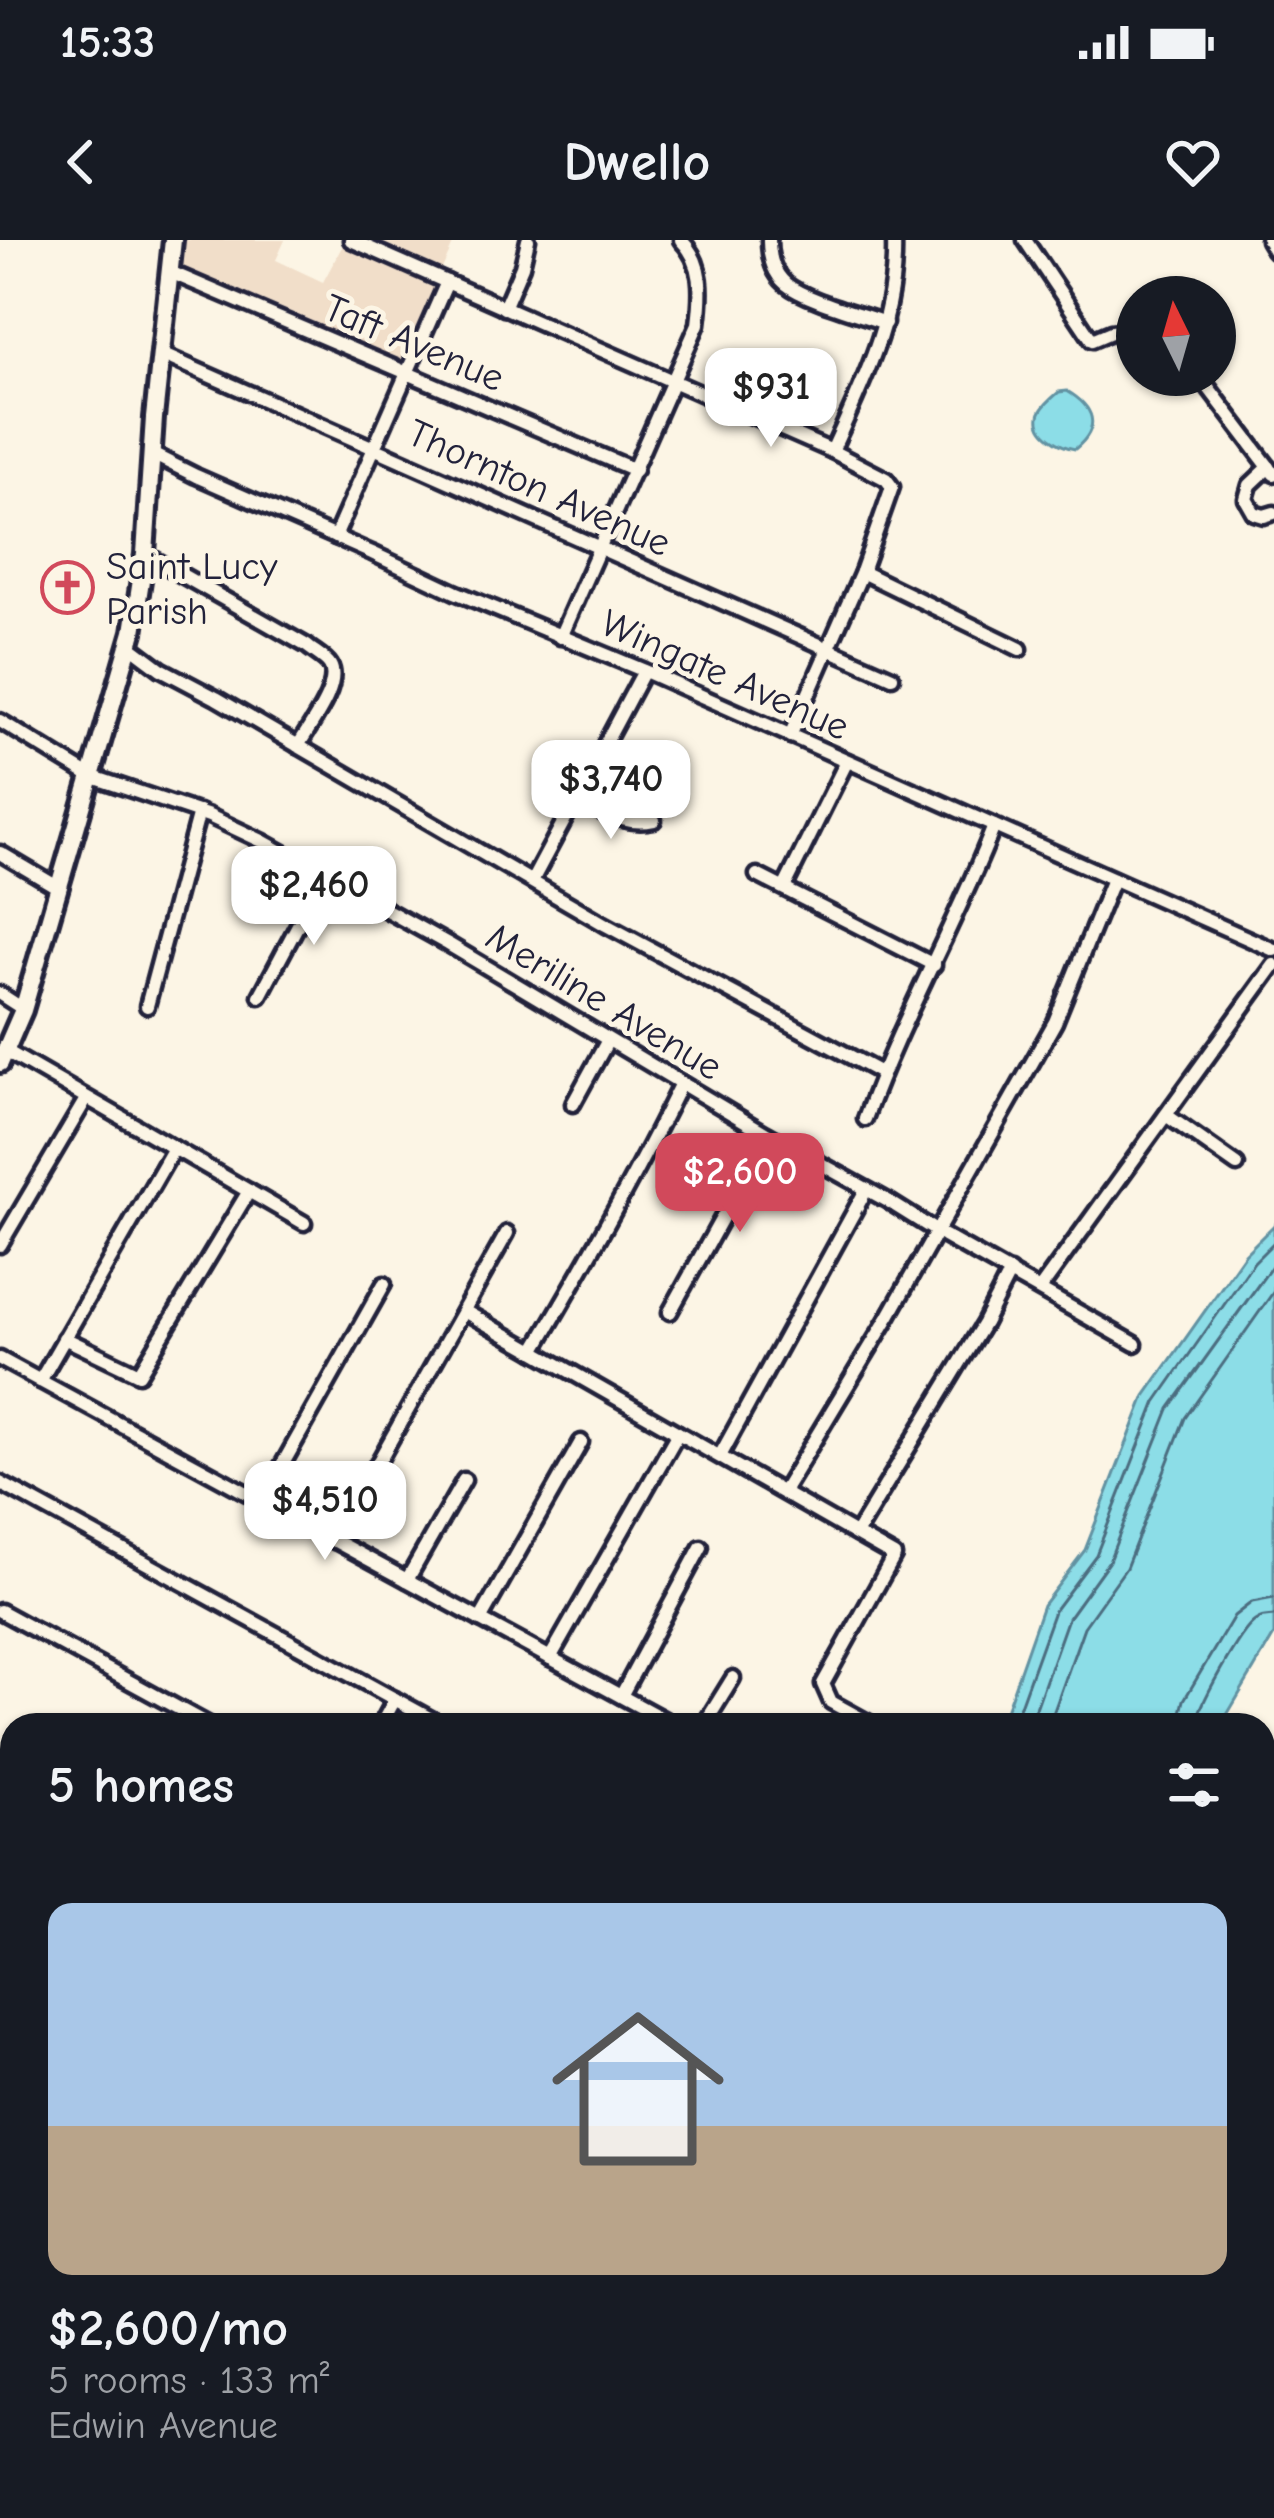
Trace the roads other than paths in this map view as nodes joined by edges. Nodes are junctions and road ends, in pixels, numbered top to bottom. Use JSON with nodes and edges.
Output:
{"nodes":[{"id":1,"x":173,"y":240,"type":"edge"},
{"id":2,"x":350,"y":240,"type":"edge"},
{"id":3,"x":528,"y":240,"type":"edge"},
{"id":4,"x":681,"y":240,"type":"edge"},
{"id":5,"x":769,"y":240,"type":"edge"},
{"id":6,"x":894,"y":240,"type":"edge"},
{"id":7,"x":1025,"y":240,"type":"edge"},
{"id":8,"x":1268,"y":240,"type":"edge"},
{"id":9,"x":1274,"y":250,"type":"edge"},
{"id":10,"x":170,"y":272,"type":"junction"},
{"id":11,"x":447,"y":282,"type":"junction"},
{"id":12,"x":504,"y":308,"type":"junction"},
{"id":13,"x":885,"y":323,"type":"junction"},
{"id":14,"x":1116,"y":331,"type":"edge"},
{"id":15,"x":161,"y":354,"type":"junction"},
{"id":16,"x":407,"y":373,"type":"junction"},
{"id":17,"x":674,"y":382,"type":"junction"},
{"id":18,"x":1215,"y":396,"type":"edge"},
{"id":19,"x":374,"y":448,"type":"junction"},
{"id":20,"x":832,"y":451,"type":"junction"},
{"id":21,"x":152,"y":454,"type":"junction"},
{"id":22,"x":634,"y":470,"type":"junction"},
{"id":23,"x":1272,"y":470,"type":"edge"},
{"id":24,"x":1274,"y":513,"type":"edge"},
{"id":25,"x":335,"y":537,"type":"junction"},
{"id":26,"x":600,"y":548,"type":"junction"},
{"id":27,"x":145,"y":554,"type":"junction"},
{"id":28,"x":862,"y":572,"type":"junction"},
{"id":29,"x":560,"y":637,"type":"junction"},
{"id":30,"x":129,"y":645,"type":"junction"},
{"id":31,"x":828,"y":649,"type":"junction"},
{"id":32,"x":1020,"y":649,"type":"dead end"},
{"id":33,"x":644,"y":671,"type":"junction"},
{"id":34,"x":892,"y":677,"type":"dead end"},
{"id":35,"x":0,"y":721,"type":"edge"},
{"id":36,"x":790,"y":736,"type":"junction"},
{"id":37,"x":298,"y":746,"type":"junction"},
{"id":38,"x":847,"y":761,"type":"junction"},
{"id":39,"x":90,"y":776,"type":"junction"},
{"id":40,"x":575,"y":800,"type":"junction"},
{"id":41,"x":199,"y":812,"type":"junction"},
{"id":42,"x":655,"y":820,"type":"dead end"},
{"id":43,"x":994,"y":826,"type":"junction"},
{"id":44,"x":0,"y":853,"type":"edge"},
{"id":45,"x":757,"y":874,"type":"dead end"},
{"id":46,"x":324,"y":876,"type":"junction"},
{"id":47,"x":1113,"y":879,"type":"junction"},
{"id":48,"x":532,"y":881,"type":"junction"},
{"id":49,"x":59,"y":888,"type":"junction"},
{"id":50,"x":784,"y":888,"type":"junction"},
{"id":51,"x":1274,"y":950,"type":"edge"},
{"id":52,"x":934,"y":965,"type":"junction"},
{"id":53,"x":1274,"y":965,"type":"edge"},
{"id":54,"x":0,"y":994,"type":"edge"},
{"id":55,"x":260,"y":996,"type":"dead end"},
{"id":56,"x":147,"y":1006,"type":"dead end"},
{"id":57,"x":23,"y":1009,"type":"junction"},
{"id":58,"x":608,"y":1040,"type":"junction"},
{"id":59,"x":3,"y":1057,"type":"edge"},
{"id":60,"x":881,"y":1073,"type":"junction"},
{"id":61,"x":680,"y":1083,"type":"junction"},
{"id":62,"x":86,"y":1099,"type":"junction"},
{"id":63,"x":573,"y":1104,"type":"dead end"},
{"id":64,"x":1166,"y":1115,"type":"junction"},
{"id":65,"x":865,"y":1119,"type":"dead end"},
{"id":66,"x":768,"y":1135,"type":"junction"},
{"id":67,"x":174,"y":1148,"type":"junction"},
{"id":68,"x":1237,"y":1165,"type":"dead end"},
{"id":69,"x":249,"y":1190,"type":"junction"},
{"id":70,"x":866,"y":1190,"type":"junction"},
{"id":71,"x":304,"y":1223,"type":"dead end"},
{"id":72,"x":936,"y":1230,"type":"junction"},
{"id":73,"x":507,"y":1233,"type":"dead end"},
{"id":74,"x":0,"y":1245,"type":"edge"},
{"id":75,"x":1010,"y":1272,"type":"junction"},
{"id":76,"x":384,"y":1284,"type":"dead end"},
{"id":77,"x":1040,"y":1289,"type":"junction"},
{"id":78,"x":464,"y":1311,"type":"junction"},
{"id":79,"x":670,"y":1312,"type":"dead end"},
{"id":80,"x":64,"y":1338,"type":"junction"},
{"id":81,"x":1135,"y":1344,"type":"dead end"},
{"id":82,"x":534,"y":1351,"type":"junction"},
{"id":83,"x":0,"y":1359,"type":"edge"},
{"id":84,"x":40,"y":1381,"type":"junction"},
{"id":85,"x":678,"y":1432,"type":"junction"},
{"id":86,"x":581,"y":1442,"type":"dead end"},
{"id":87,"x":720,"y":1456,"type":"junction"},
{"id":88,"x":464,"y":1480,"type":"dead end"},
{"id":89,"x":0,"y":1483,"type":"edge"},
{"id":90,"x":783,"y":1492,"type":"junction"},
{"id":91,"x":262,"y":1501,"type":"junction"},
{"id":92,"x":856,"y":1534,"type":"junction"},
{"id":93,"x":334,"y":1540,"type":"junction"},
{"id":94,"x":701,"y":1547,"type":"dead end"},
{"id":95,"x":407,"y":1580,"type":"junction"},
{"id":96,"x":0,"y":1611,"type":"edge"},
{"id":97,"x":480,"y":1620,"type":"junction"},
{"id":98,"x":550,"y":1658,"type":"junction"},
{"id":99,"x":733,"y":1678,"type":"dead end"},
{"id":100,"x":621,"y":1696,"type":"junction"},
{"id":101,"x":395,"y":1699,"type":"junction"},
{"id":102,"x":187,"y":1713,"type":"edge"},
{"id":103,"x":387,"y":1713,"type":"edge"},
{"id":104,"x":420,"y":1713,"type":"edge"},
{"id":105,"x":652,"y":1713,"type":"edge"},
{"id":106,"x":711,"y":1713,"type":"edge"},
{"id":107,"x":851,"y":1713,"type":"edge"}],
"edges":[{"from":1,"to":10,"type":"main road"},
{"from":2,"to":11,"type":"street"},
{"from":3,"to":12,"type":"street"},
{"from":4,"to":17,"type":"street"},
{"from":5,"to":13,"type":"street"},
{"from":6,"to":13,"type":"street"},
{"from":7,"to":14,"type":"street"},
{"from":8,"to":9,"type":"street"},
{"from":10,"to":15,"type":"main road"},
{"from":10,"to":16,"type":"street","name":"Taft Avenue"},
{"from":11,"to":12,"type":"street"},
{"from":11,"to":16,"type":"street"},
{"from":12,"to":17,"type":"street"},
{"from":13,"to":20,"type":"street"},
{"from":15,"to":19,"type":"street","name":"Thornton Avenue"},
{"from":15,"to":21,"type":"main road"},
{"from":16,"to":19,"type":"street"},
{"from":16,"to":22,"type":"street","name":"Taft Avenue"},
{"from":17,"to":20,"type":"street"},
{"from":17,"to":22,"type":"street"},
{"from":18,"to":23,"type":"street"},
{"from":19,"to":25,"type":"street"},
{"from":19,"to":26,"type":"street","name":"Thornton Avenue"},
{"from":20,"to":28,"type":"street"},
{"from":21,"to":25,"type":"street","name":"Wingate Avenue"},
{"from":21,"to":27,"type":"main road"},
{"from":22,"to":26,"type":"street"},
{"from":23,"to":24,"type":"street"},
{"from":25,"to":29,"type":"street","name":"Wingate Avenue"},
{"from":26,"to":29,"type":"street"},
{"from":26,"to":31,"type":"street","name":"Thornton Avenue"},
{"from":27,"to":30,"type":"main road"},
{"from":27,"to":37,"type":"street"},
{"from":28,"to":31,"type":"street"},
{"from":28,"to":32,"type":"street"},
{"from":29,"to":33,"type":"street","name":"Wingate Avenue"},
{"from":30,"to":37,"type":"street"},
{"from":30,"to":39,"type":"main road"},
{"from":31,"to":34,"type":"street","name":"Thornton Avenue"},
{"from":31,"to":36,"type":"street"},
{"from":33,"to":36,"type":"street","name":"Wingate Avenue"},
{"from":33,"to":40,"type":"street"},
{"from":35,"to":39,"type":"street","name":"Meriline Avenue"},
{"from":36,"to":38,"type":"street","name":"Wingate Avenue"},
{"from":37,"to":48,"type":"street"},
{"from":38,"to":43,"type":"street","name":"Wingate Avenue"},
{"from":38,"to":50,"type":"street"},
{"from":39,"to":41,"type":"street","name":"Meriline Avenue"},
{"from":39,"to":49,"type":"main road"},
{"from":40,"to":42,"type":"street"},
{"from":40,"to":48,"type":"street"},
{"from":41,"to":46,"type":"street","name":"Meriline Avenue"},
{"from":41,"to":56,"type":"street"},
{"from":43,"to":47,"type":"street","name":"Wingate Avenue"},
{"from":43,"to":52,"type":"street"},
{"from":44,"to":49,"type":"street"},
{"from":45,"to":50,"type":"street"},
{"from":46,"to":55,"type":"street"},
{"from":46,"to":58,"type":"street","name":"Meriline Avenue"},
{"from":47,"to":51,"type":"street","name":"Wingate Avenue"},
{"from":47,"to":72,"type":"street"},
{"from":48,"to":60,"type":"street"},
{"from":49,"to":57,"type":"main road"},
{"from":50,"to":52,"type":"street"},
{"from":52,"to":60,"type":"street"},
{"from":53,"to":64,"type":"street"},
{"from":54,"to":57,"type":"street"},
{"from":57,"to":59,"type":"main road"},
{"from":58,"to":61,"type":"street","name":"Meriline Avenue"},
{"from":58,"to":63,"type":"street"},
{"from":59,"to":62,"type":"street"},
{"from":60,"to":65,"type":"street"},
{"from":61,"to":66,"type":"street","name":"Meriline Avenue"},
{"from":61,"to":82,"type":"street"},
{"from":62,"to":67,"type":"street"},
{"from":62,"to":74,"type":"street"},
{"from":64,"to":68,"type":"street"},
{"from":64,"to":77,"type":"street"},
{"from":66,"to":70,"type":"street","name":"Meriline Avenue"},
{"from":66,"to":79,"type":"street"},
{"from":67,"to":69,"type":"street"},
{"from":67,"to":80,"type":"street"},
{"from":69,"to":71,"type":"street"},
{"from":69,"to":80,"type":"street"},
{"from":70,"to":72,"type":"street","name":"Meriline Avenue"},
{"from":70,"to":87,"type":"street"},
{"from":72,"to":75,"type":"street","name":"Meriline Avenue"},
{"from":72,"to":90,"type":"street"},
{"from":73,"to":78,"type":"street"},
{"from":75,"to":77,"type":"street","name":"Meriline Avenue"},
{"from":75,"to":92,"type":"street"},
{"from":76,"to":91,"type":"street"},
{"from":77,"to":81,"type":"street","name":"Meriline Avenue"},
{"from":78,"to":82,"type":"street"},
{"from":78,"to":93,"type":"street"},
{"from":80,"to":84,"type":"street"},
{"from":82,"to":85,"type":"street"},
{"from":83,"to":84,"type":"street"},
{"from":84,"to":91,"type":"street"},
{"from":85,"to":87,"type":"street"},
{"from":85,"to":98,"type":"street"},
{"from":86,"to":97,"type":"street"},
{"from":87,"to":90,"type":"street"},
{"from":88,"to":95,"type":"street"},
{"from":89,"to":101,"type":"street"},
{"from":90,"to":92,"type":"street"},
{"from":91,"to":93,"type":"street"},
{"from":92,"to":107,"type":"street"},
{"from":93,"to":95,"type":"street"},
{"from":94,"to":100,"type":"street"},
{"from":95,"to":97,"type":"street"},
{"from":96,"to":102,"type":"street"},
{"from":97,"to":98,"type":"street"},
{"from":98,"to":100,"type":"street"},
{"from":99,"to":106,"type":"street"},
{"from":100,"to":105,"type":"street"},
{"from":101,"to":103,"type":"street"},
{"from":101,"to":104,"type":"street"}]}
